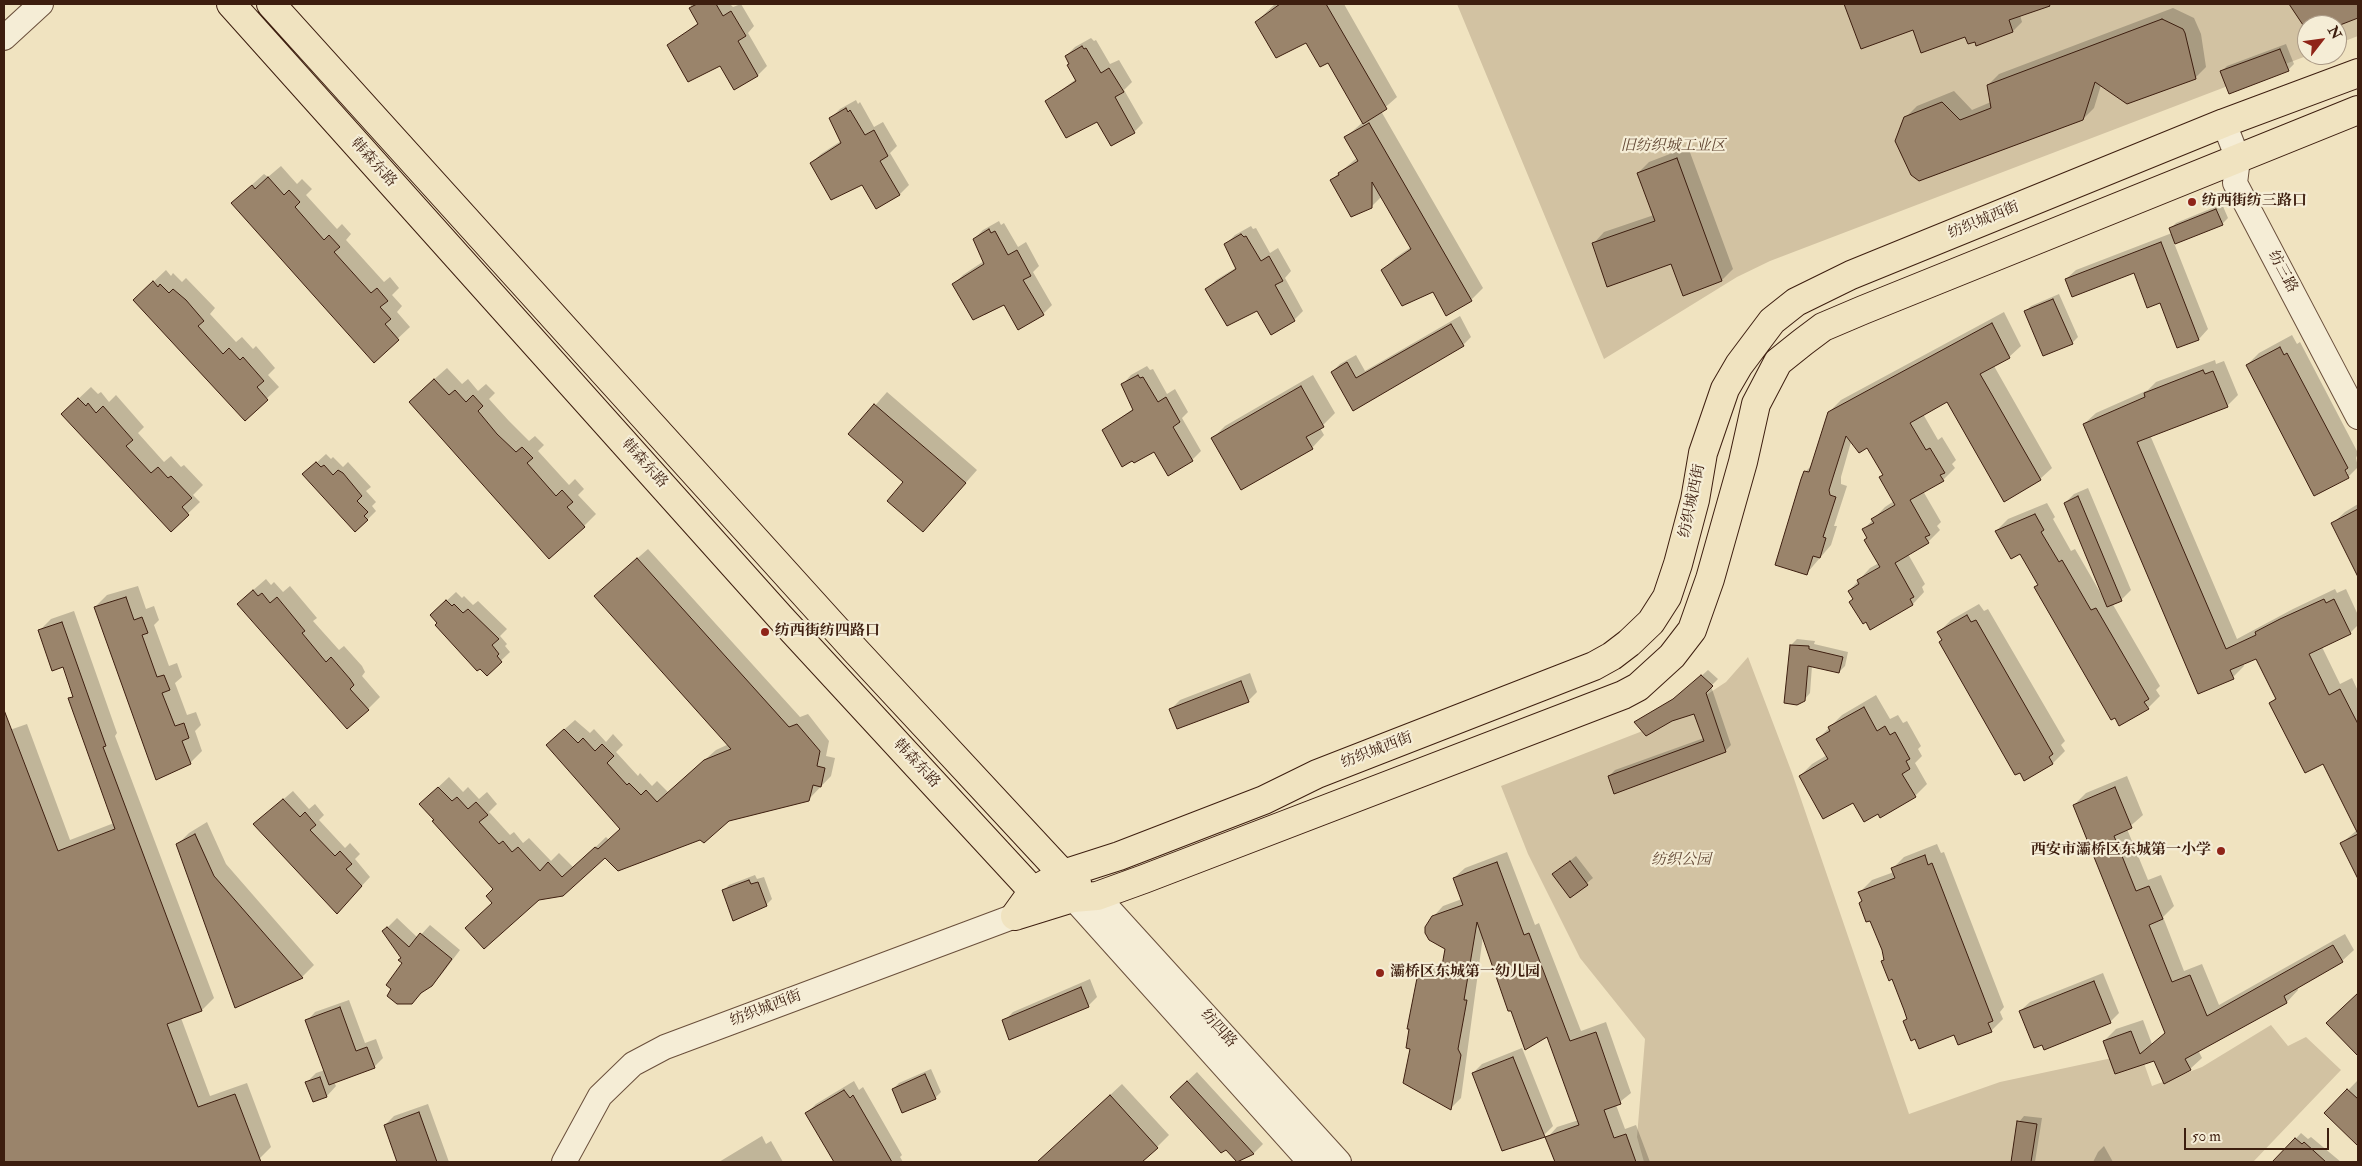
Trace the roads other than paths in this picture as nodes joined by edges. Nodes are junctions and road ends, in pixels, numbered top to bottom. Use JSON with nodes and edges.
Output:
{"nodes":[{"id":1,"x":41,"y":4,"type":"edge"},
{"id":2,"x":231,"y":4,"type":"edge"},
{"id":3,"x":271,"y":4,"type":"edge"},
{"id":4,"x":4,"y":38,"type":"edge"},
{"id":5,"x":2358,"y":73,"type":"edge"},
{"id":6,"x":2358,"y":110,"type":"edge"},
{"id":7,"x":2224,"y":123,"type":"junction"},
{"id":8,"x":2238,"y":158,"type":"junction"},
{"id":9,"x":2358,"y":417,"type":"edge"},
{"id":10,"x":1078,"y":890,"type":"junction"},
{"id":11,"x":1033,"y":891,"type":"junction"},
{"id":12,"x":1015,"y":916,"type":"junction"},
{"id":13,"x":564,"y":1162,"type":"edge"},
{"id":14,"x":1310,"y":1162,"type":"edge"},
{"id":15,"x":1339,"y":1162,"type":"edge"}],
"edges":[{"from":1,"to":4,"type":"street"},
{"from":2,"to":11,"type":"main road","name":"韩森东路"},
{"from":3,"to":10,"type":"main road","name":"韩森东路"},
{"from":5,"to":7,"type":"main road","name":"纺织城西街"},
{"from":6,"to":8,"type":"main road","name":"纺织城西街"},
{"from":7,"to":8,"type":"street","name":"纺三路"},
{"from":7,"to":10,"type":"main road","name":"纺织城西街"},
{"from":8,"to":9,"type":"street","name":"纺三路"},
{"from":8,"to":10,"type":"main road","name":"纺织城西街"},
{"from":10,"to":11,"type":"main road","name":"纺织城西街"},
{"from":10,"to":12,"type":"main road","name":"纺织城西街"},
{"from":10,"to":14,"type":"street","name":"纺四路"},
{"from":10,"to":15,"type":"street","name":"纺四路"},
{"from":11,"to":12,"type":"main road","name":"纺织城西街"},
{"from":12,"to":13,"type":"street","name":"纺织城西街"}]}
